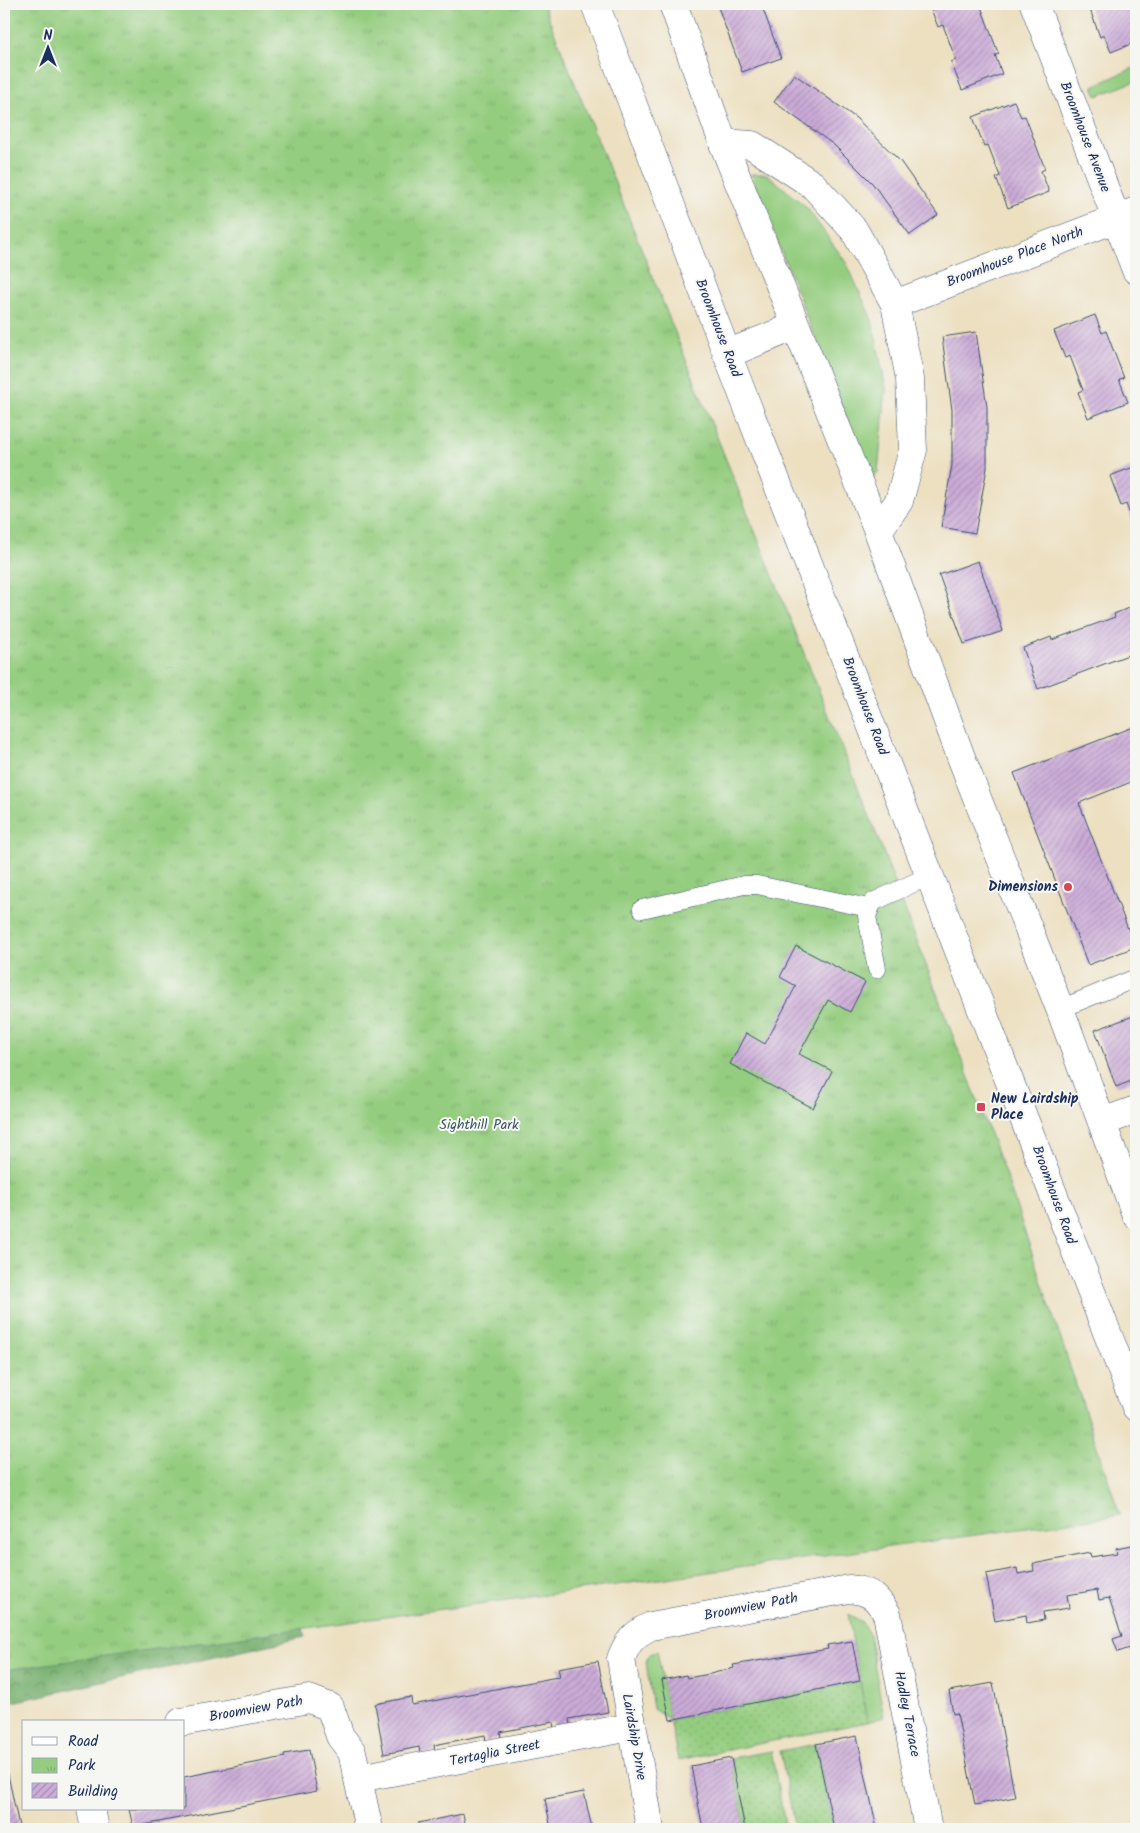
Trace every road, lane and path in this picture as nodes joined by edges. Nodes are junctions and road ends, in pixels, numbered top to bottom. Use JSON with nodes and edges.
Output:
{"nodes":[{"id":1,"x":594,"y":4,"type":"edge"},
{"id":2,"x":673,"y":4,"type":"edge"},
{"id":3,"x":1034,"y":4,"type":"edge"},
{"id":4,"x":723,"y":144,"type":"junction"},
{"id":5,"x":1127,"y":214,"type":"edge"},
{"id":6,"x":1136,"y":270,"type":"edge"},
{"id":7,"x":894,"y":304,"type":"junction"},
{"id":8,"x":796,"y":326,"type":"junction"},
{"id":9,"x":727,"y":354,"type":"junction"},
{"id":10,"x":878,"y":531,"type":"junction"},
{"id":11,"x":931,"y":875,"type":"junction"},
{"id":12,"x":869,"y":908,"type":"junction"},
{"id":13,"x":642,"y":909,"type":"dead end"},
{"id":14,"x":877,"y":969,"type":"dead end"},
{"id":15,"x":1136,"y":978,"type":"edge"},
{"id":16,"x":1060,"y":1009,"type":"junction"},
{"id":17,"x":1136,"y":1110,"type":"edge"},
{"id":18,"x":1102,"y":1122,"type":"junction"},
{"id":19,"x":1136,"y":1214,"type":"edge"},
{"id":20,"x":1136,"y":1407,"type":"edge"},
{"id":21,"x":880,"y":1602,"type":"joint"},
{"id":22,"x":626,"y":1645,"type":"joint"},
{"id":23,"x":185,"y":1721,"type":"edge"},
{"id":24,"x":631,"y":1727,"type":"junction"},
{"id":25,"x":358,"y":1778,"type":"junction"},
{"id":26,"x":92,"y":1810,"type":"edge"},
{"id":27,"x":95,"y":1829,"type":"edge"},
{"id":28,"x":369,"y":1829,"type":"edge"},
{"id":29,"x":650,"y":1829,"type":"edge"},
{"id":30,"x":928,"y":1829,"type":"edge"}],
"edges":[{"from":1,"to":9,"type":"street","name":"Broomhouse Road"},
{"from":2,"to":4,"type":"street"},
{"from":3,"to":5,"type":"street","name":"Broomhouse Avenue"},
{"from":4,"to":7,"type":"street"},
{"from":4,"to":8,"type":"street"},
{"from":5,"to":6,"type":"street","name":"Broomhouse Avenue"},
{"from":5,"to":7,"type":"street","name":"Broomhouse Place North"},
{"from":7,"to":10,"type":"street"},
{"from":8,"to":9,"type":"street"},
{"from":8,"to":10,"type":"street"},
{"from":9,"to":11,"type":"street","name":"Broomhouse Road"},
{"from":10,"to":16,"type":"street"},
{"from":11,"to":12,"type":"lane"},
{"from":11,"to":20,"type":"street","name":"Broomhouse Road"},
{"from":12,"to":13,"type":"lane"},
{"from":12,"to":14,"type":"lane"},
{"from":15,"to":16,"type":"lane"},
{"from":16,"to":18,"type":"street"},
{"from":17,"to":18,"type":"street"},
{"from":18,"to":19,"type":"street"},
{"from":21,"to":22,"type":"street","name":"Broomview Path"},
{"from":21,"to":30,"type":"street","name":"Hadley Terrace"},
{"from":22,"to":24,"type":"street","name":"Lairdship Drive"},
{"from":23,"to":25,"type":"street","name":"Broomview Path"},
{"from":24,"to":25,"type":"street","name":"Tertaglia Street"},
{"from":24,"to":29,"type":"street","name":"Lairdship Drive"},
{"from":25,"to":28,"type":"street"},
{"from":26,"to":27,"type":"street"}]}
